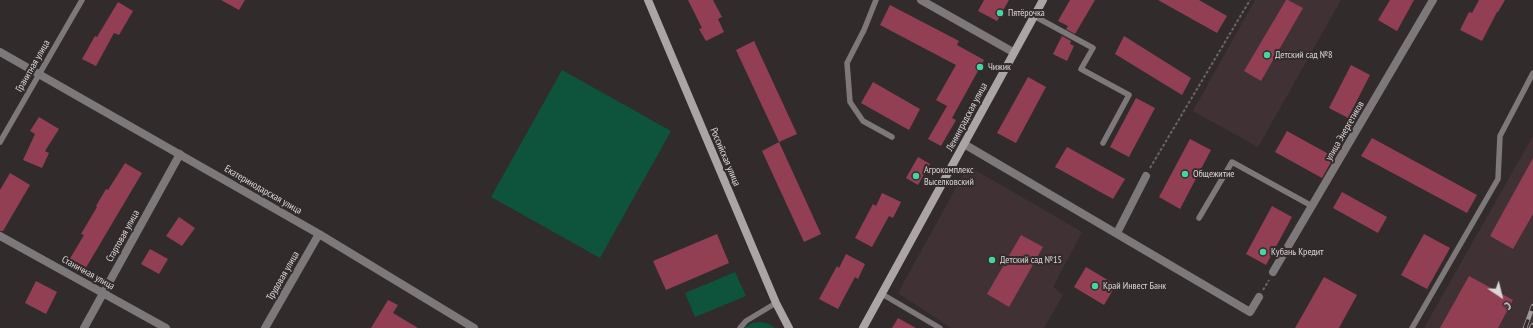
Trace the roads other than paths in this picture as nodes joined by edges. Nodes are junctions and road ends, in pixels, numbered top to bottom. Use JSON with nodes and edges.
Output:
{"nodes":[{"id":1,"x":82,"y":0,"type":"edge"},
{"id":2,"x":648,"y":0,"type":"edge"},
{"id":3,"x":876,"y":0,"type":"edge"},
{"id":4,"x":921,"y":0,"type":"edge"},
{"id":5,"x":1043,"y":0,"type":"edge"},
{"id":6,"x":1433,"y":0,"type":"edge"},
{"id":7,"x":1034,"y":16,"type":"junction"},
{"id":8,"x":0,"y":52,"type":"edge"},
{"id":9,"x":1013,"y":52,"type":"junction"},
{"id":10,"x":39,"y":73,"type":"junction"},
{"id":11,"x":1533,"y":73,"type":"edge"},
{"id":12,"x":892,"y":137,"type":"dead end"},
{"id":13,"x":0,"y":142,"type":"edge"},
{"id":14,"x":1103,"y":143,"type":"dead end"},
{"id":15,"x":964,"y":144,"type":"junction"},
{"id":16,"x":180,"y":154,"type":"junction"},
{"id":17,"x":1146,"y":176,"type":"road end"},
{"id":18,"x":1312,"y":206,"type":"junction"},
{"id":19,"x":1199,"y":218,"type":"dead end"},
{"id":20,"x":1116,"y":233,"type":"junction"},
{"id":21,"x":319,"y":234,"type":"junction"},
{"id":22,"x":0,"y":236,"type":"edge"},
{"id":23,"x":1273,"y":272,"type":"road end"},
{"id":24,"x":104,"y":293,"type":"junction"},
{"id":25,"x":882,"y":294,"type":"junction"},
{"id":26,"x":1259,"y":297,"type":"road end"},
{"id":27,"x":776,"y":303,"type":"junction"},
{"id":28,"x":787,"y":325,"type":"edge"},
{"id":29,"x":84,"y":328,"type":"edge"},
{"id":30,"x":166,"y":328,"type":"edge"},
{"id":31,"x":265,"y":328,"type":"edge"},
{"id":32,"x":474,"y":328,"type":"edge"},
{"id":33,"x":740,"y":328,"type":"edge"},
{"id":34,"x":798,"y":328,"type":"edge"},
{"id":35,"x":863,"y":328,"type":"edge"},
{"id":36,"x":940,"y":328,"type":"edge"},
{"id":37,"x":1412,"y":328,"type":"edge"}],
"edges":[{"from":1,"to":10,"type":"lane","name":"Гранитная улица"},
{"from":2,"to":27,"type":"street","name":"Российская улица"},
{"from":3,"to":12,"type":"lane"},
{"from":4,"to":9,"type":"street"},
{"from":5,"to":7,"type":"street","name":"Ленинградская улица"},
{"from":6,"to":18,"type":"street","name":"улица Энергетиков"},
{"from":7,"to":9,"type":"street","name":"Ленинградская улица"},
{"from":7,"to":14,"type":"lane"},
{"from":8,"to":10,"type":"street","name":"Екатеринодарская улица"},
{"from":9,"to":15,"type":"street","name":"Ленинградская улица"},
{"from":10,"to":13,"type":"lane","name":"Гранитная улица"},
{"from":10,"to":16,"type":"street","name":"Екатеринодарская улица"},
{"from":11,"to":37,"type":"lane"},
{"from":15,"to":20,"type":"street"},
{"from":15,"to":25,"type":"street","name":"Ленинградская улица"},
{"from":16,"to":21,"type":"street","name":"Екатеринодарская улица"},
{"from":16,"to":24,"type":"street","name":"Стартовая улица"},
{"from":17,"to":20,"type":"street"},
{"from":18,"to":19,"type":"lane"},
{"from":18,"to":23,"type":"street","name":"улица Энергетиков"},
{"from":20,"to":26,"type":"street"},
{"from":21,"to":31,"type":"street","name":"Трудовая улица"},
{"from":21,"to":32,"type":"street","name":"Екатеринодарская улица"},
{"from":22,"to":24,"type":"street","name":"Станичная улица"},
{"from":24,"to":29,"type":"street","name":"Стартовая улица"},
{"from":24,"to":30,"type":"street","name":"Станичная улица"},
{"from":25,"to":35,"type":"street","name":"Ленинградская улица"},
{"from":25,"to":36,"type":"lane"},
{"from":27,"to":28,"type":"street","name":"Российская улица"},
{"from":27,"to":33,"type":"lane"},
{"from":28,"to":34,"type":"street","name":"Российская улица"}]}
